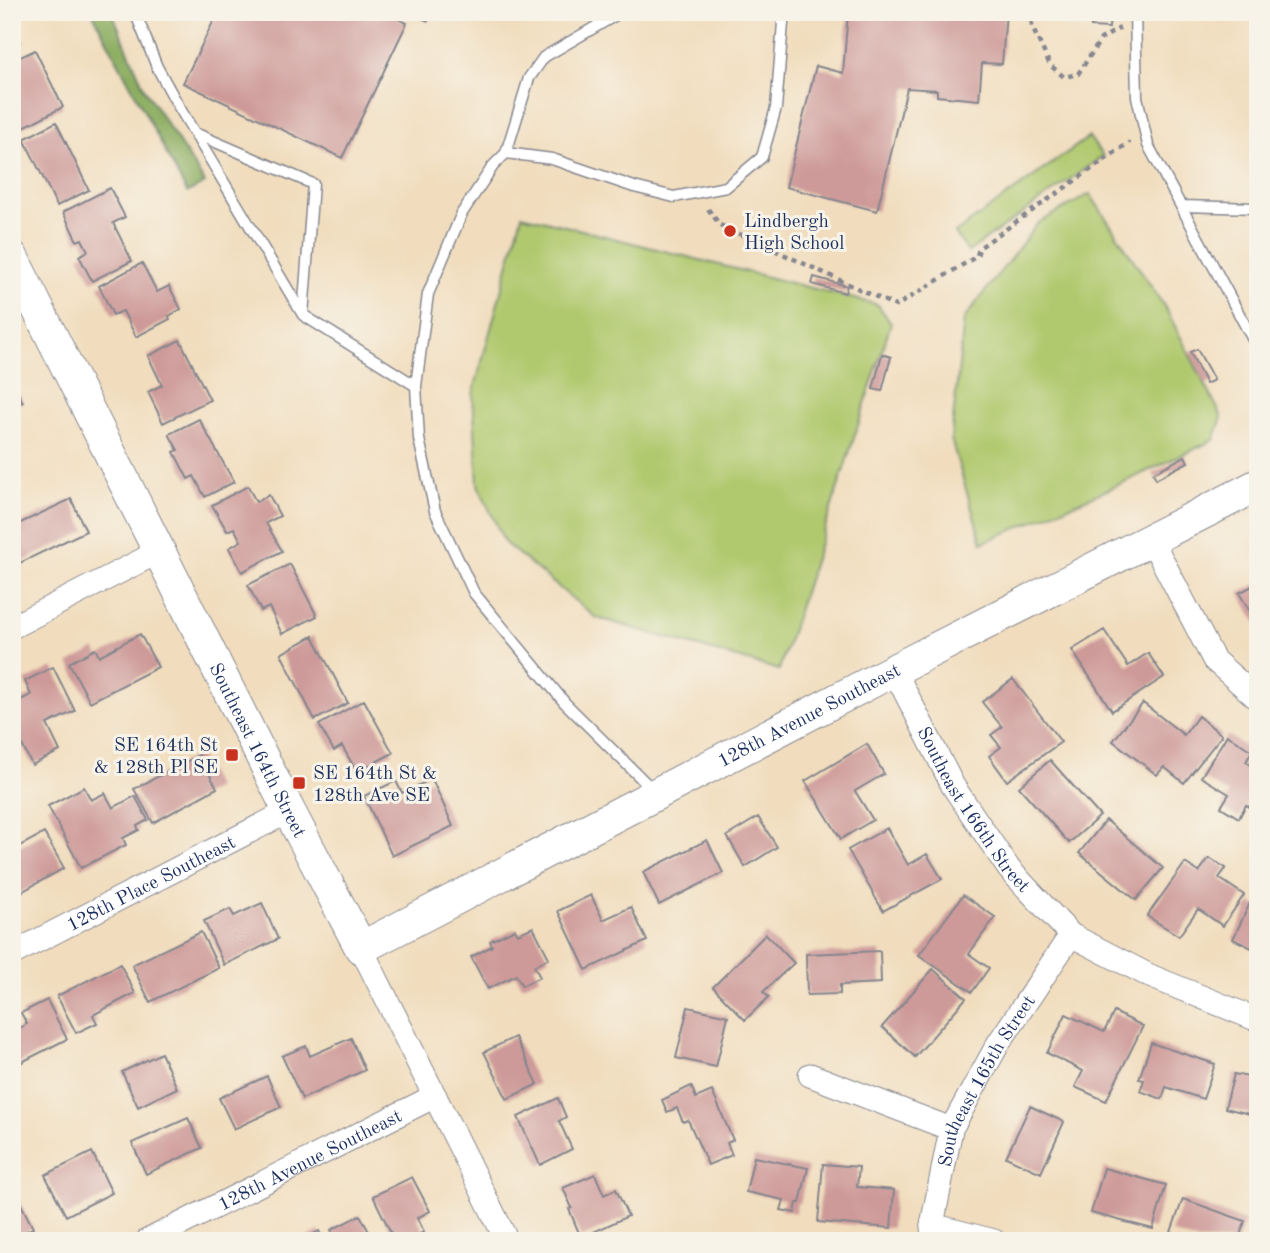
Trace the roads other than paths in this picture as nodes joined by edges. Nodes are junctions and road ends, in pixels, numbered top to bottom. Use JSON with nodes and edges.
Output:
{"nodes":[{"id":1,"x":135,"y":12,"type":"edge"},
{"id":2,"x":621,"y":12,"type":"edge"},
{"id":3,"x":782,"y":12,"type":"edge"},
{"id":4,"x":1134,"y":16,"type":"edge"},
{"id":5,"x":197,"y":134,"type":"junction"},
{"id":6,"x":506,"y":153,"type":"junction"},
{"id":7,"x":1181,"y":206,"type":"junction"},
{"id":8,"x":1258,"y":208,"type":"edge"},
{"id":9,"x":12,"y":257,"type":"edge"},
{"id":10,"x":21,"y":294,"type":"edge"},
{"id":11,"x":303,"y":315,"type":"junction"},
{"id":12,"x":1258,"y":349,"type":"edge"},
{"id":13,"x":416,"y":386,"type":"junction"},
{"id":14,"x":1258,"y":485,"type":"edge"},
{"id":15,"x":1152,"y":539,"type":"junction"},
{"id":16,"x":160,"y":551,"type":"junction"},
{"id":17,"x":12,"y":628,"type":"edge"},
{"id":18,"x":894,"y":670,"type":"junction"},
{"id":19,"x":1258,"y":699,"type":"edge"},
{"id":20,"x":657,"y":794,"type":"junction"},
{"id":21,"x":289,"y":811,"type":"junction"},
{"id":22,"x":1072,"y":935,"type":"junction"},
{"id":23,"x":361,"y":948,"type":"junction"},
{"id":24,"x":12,"y":954,"type":"edge"},
{"id":25,"x":1258,"y":1020,"type":"edge"},
{"id":26,"x":810,"y":1075,"type":"dead end"},
{"id":27,"x":435,"y":1096,"type":"junction"},
{"id":28,"x":951,"y":1129,"type":"junction"},
{"id":29,"x":932,"y":1233,"type":"edge"},
{"id":30,"x":147,"y":1241,"type":"edge"},
{"id":31,"x":508,"y":1241,"type":"edge"},
{"id":32,"x":993,"y":1241,"type":"edge"}],
"edges":[{"from":1,"to":5,"type":"lane"},
{"from":2,"to":6,"type":"lane"},
{"from":3,"to":6,"type":"lane"},
{"from":4,"to":7,"type":"lane"},
{"from":5,"to":11,"type":"lane"},
{"from":5,"to":11,"type":"lane"},
{"from":6,"to":13,"type":"lane"},
{"from":7,"to":8,"type":"lane"},
{"from":7,"to":12,"type":"lane"},
{"from":9,"to":10,"type":"street","name":"Southeast 164th Street"},
{"from":10,"to":16,"type":"street","name":"Southeast 164th Street"},
{"from":11,"to":13,"type":"lane"},
{"from":13,"to":20,"type":"lane"},
{"from":14,"to":15,"type":"street","name":"128th Avenue Southeast"},
{"from":15,"to":18,"type":"street","name":"128th Avenue Southeast"},
{"from":15,"to":19,"type":"street"},
{"from":16,"to":17,"type":"street"},
{"from":16,"to":21,"type":"street","name":"Southeast 164th Street"},
{"from":18,"to":20,"type":"street","name":"128th Avenue Southeast"},
{"from":18,"to":22,"type":"street","name":"Southeast 166th Street"},
{"from":20,"to":23,"type":"street","name":"128th Avenue Southeast"},
{"from":21,"to":23,"type":"street","name":"Southeast 164th Street"},
{"from":21,"to":24,"type":"street","name":"128th Place Southeast"},
{"from":22,"to":25,"type":"street","name":"Southeast 166th Street"},
{"from":22,"to":28,"type":"street","name":"Southeast 165th Street"},
{"from":23,"to":27,"type":"street","name":"Southeast 164th Street"},
{"from":26,"to":28,"type":"street"},
{"from":27,"to":30,"type":"street","name":"128th Avenue Southeast"},
{"from":27,"to":31,"type":"street","name":"Southeast 164th Street"},
{"from":28,"to":29,"type":"street","name":"Southeast 165th Street"},
{"from":29,"to":32,"type":"street"}]}
